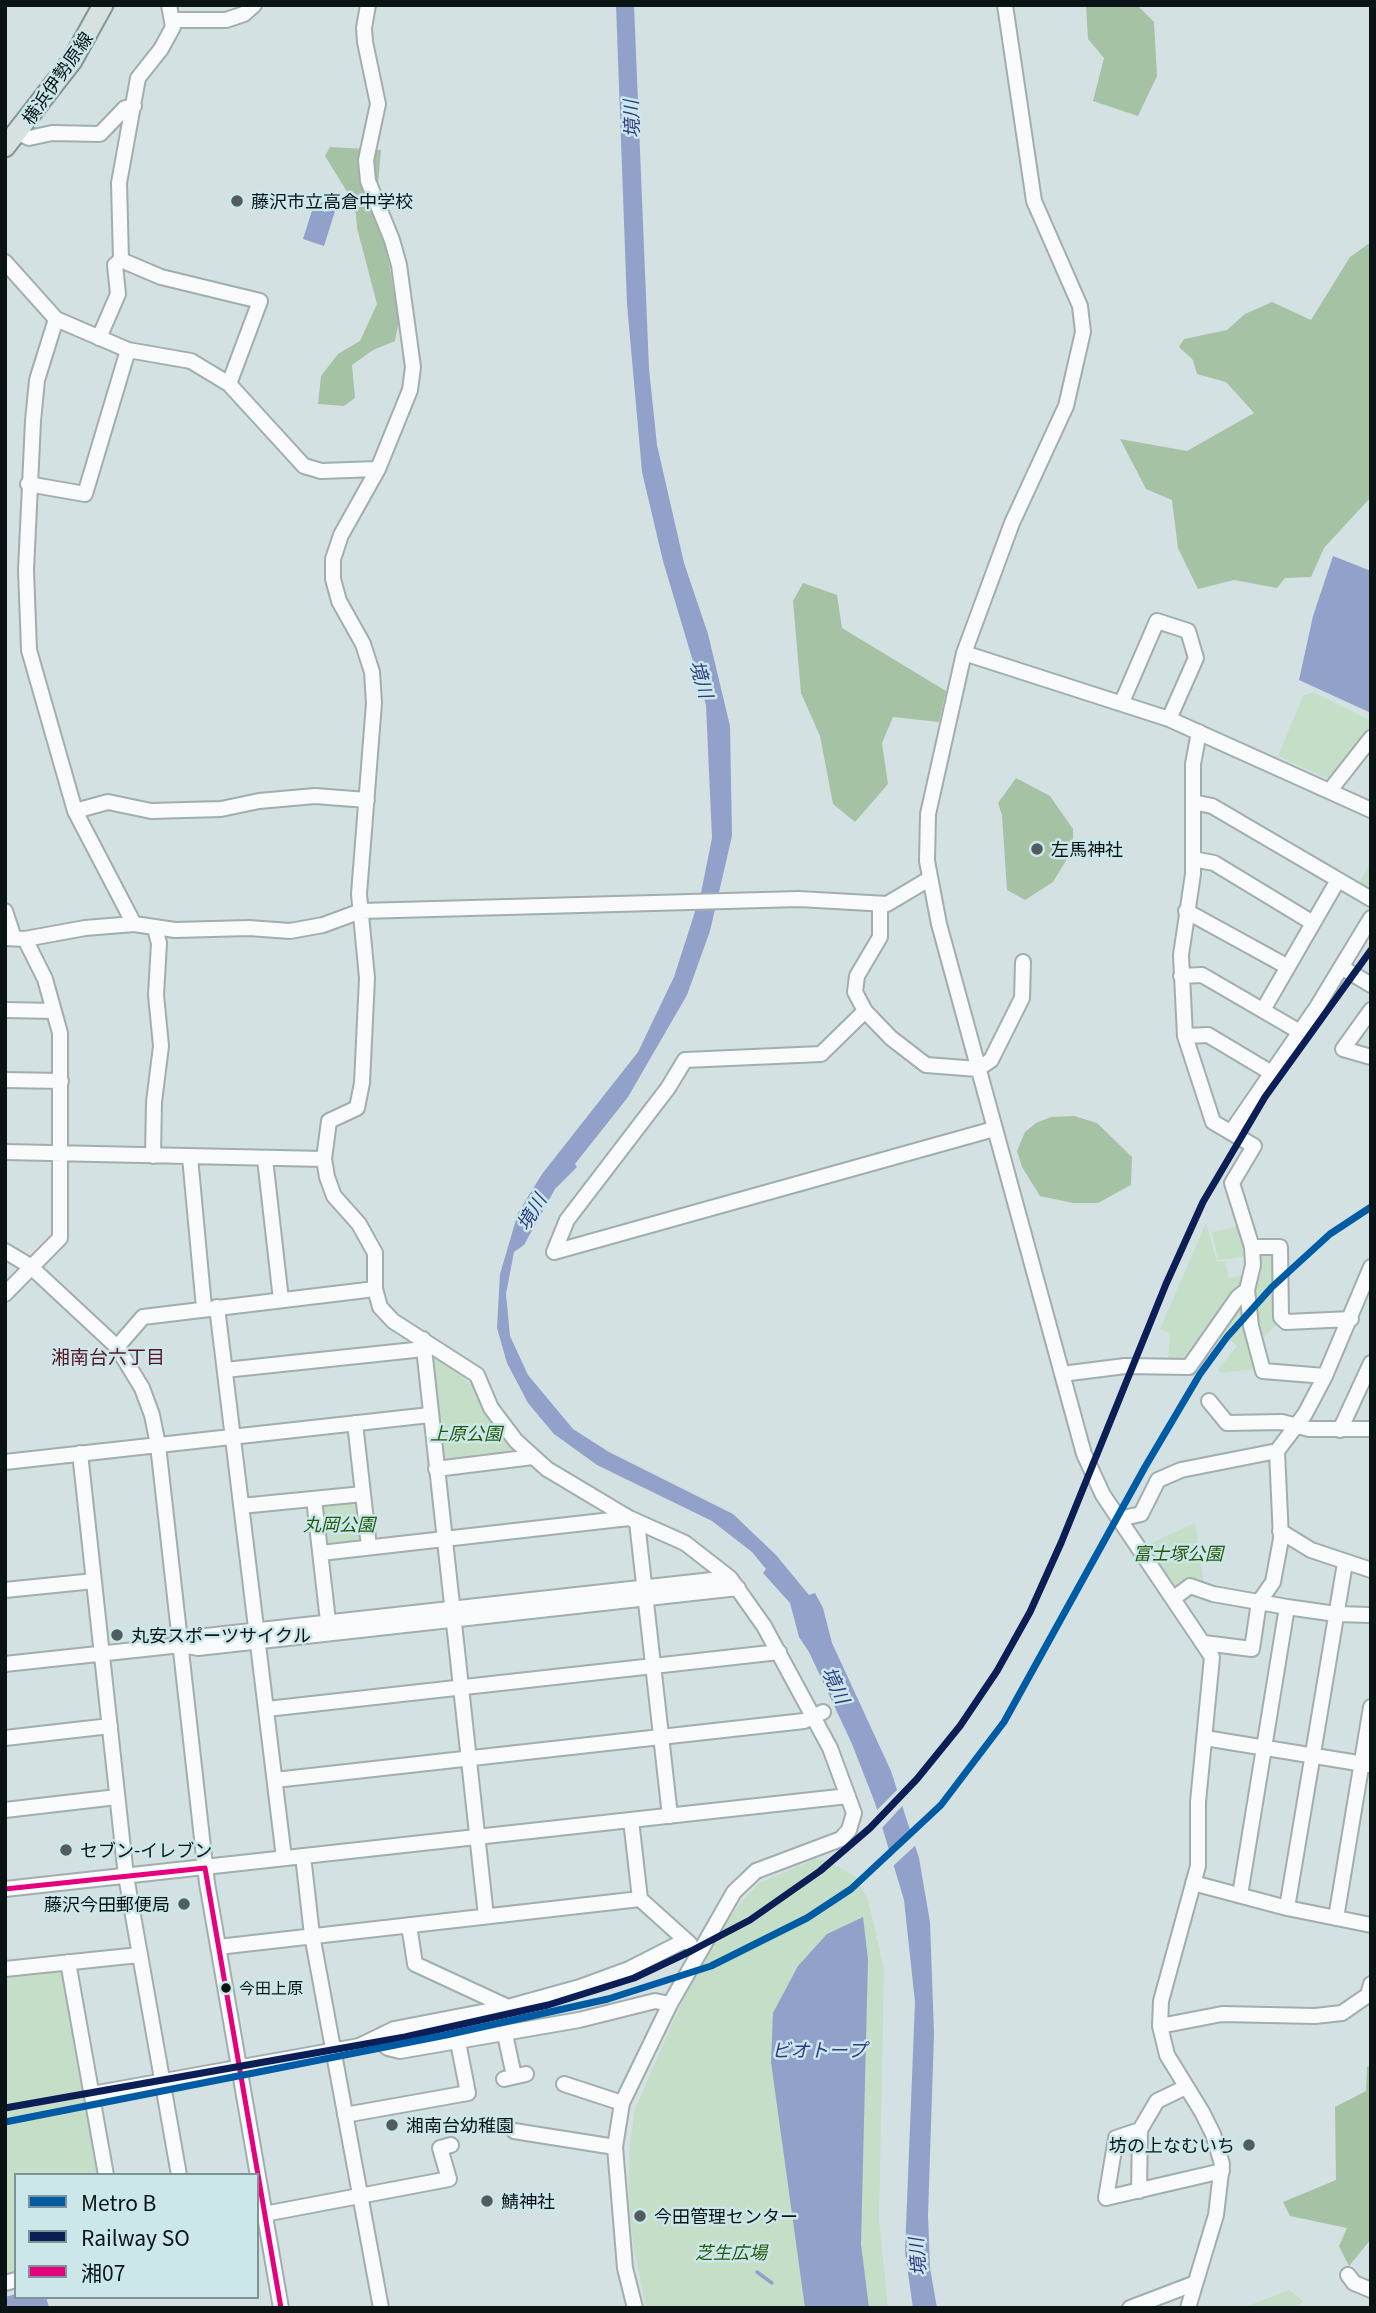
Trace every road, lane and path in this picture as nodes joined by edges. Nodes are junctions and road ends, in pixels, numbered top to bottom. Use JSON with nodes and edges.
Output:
{"nodes":[{"id":1,"x":254,"y":5,"type":"edge"},
{"id":2,"x":368,"y":5,"type":"edge"},
{"id":3,"x":1004,"y":5,"type":"edge"},
{"id":4,"x":100,"y":7,"type":"edge"},
{"id":5,"x":171,"y":12,"type":"edge"},
{"id":6,"x":134,"y":106,"type":"junction"},
{"id":7,"x":12,"y":140,"type":"edge"},
{"id":8,"x":121,"y":260,"type":"junction"},
{"id":9,"x":5,"y":262,"type":"edge"},
{"id":10,"x":56,"y":319,"type":"junction"},
{"id":11,"x":99,"y":338,"type":"junction"},
{"id":12,"x":128,"y":350,"type":"junction"},
{"id":13,"x":229,"y":384,"type":"junction"},
{"id":14,"x":378,"y":469,"type":"junction"},
{"id":15,"x":29,"y":484,"type":"junction"},
{"id":16,"x":964,"y":653,"type":"junction"},
{"id":17,"x":1122,"y":702,"type":"junction"},
{"id":18,"x":1168,"y":719,"type":"junction"},
{"id":19,"x":1199,"y":732,"type":"junction"},
{"id":20,"x":1371,"y":737,"type":"edge"},
{"id":21,"x":1331,"y":789,"type":"junction"},
{"id":22,"x":367,"y":800,"type":"junction"},
{"id":23,"x":1193,"y":802,"type":"junction"},
{"id":24,"x":1371,"y":810,"type":"edge"},
{"id":25,"x":75,"y":811,"type":"junction"},
{"id":26,"x":1193,"y":859,"type":"junction"},
{"id":27,"x":929,"y":879,"type":"junction"},
{"id":28,"x":1338,"y":880,"type":"junction"},
{"id":29,"x":1371,"y":899,"type":"edge"},
{"id":30,"x":880,"y":904,"type":"junction"},
{"id":31,"x":5,"y":911,"type":"edge"},
{"id":32,"x":361,"y":911,"type":"junction"},
{"id":33,"x":1186,"y":911,"type":"junction"},
{"id":34,"x":1371,"y":918,"type":"edge"},
{"id":35,"x":1313,"y":923,"type":"junction"},
{"id":36,"x":134,"y":924,"type":"junction"},
{"id":37,"x":155,"y":929,"type":"junction"},
{"id":38,"x":15,"y":938,"type":"edge"},
{"id":39,"x":1023,"y":962,"type":"dead end"},
{"id":40,"x":1288,"y":967,"type":"junction"},
{"id":41,"x":1343,"y":968,"type":"junction"},
{"id":42,"x":1181,"y":976,"type":"junction"},
{"id":43,"x":1371,"y":985,"type":"edge"},
{"id":44,"x":5,"y":1010,"type":"edge"},
{"id":45,"x":1263,"y":1010,"type":"junction"},
{"id":46,"x":1371,"y":1010,"type":"edge"},
{"id":47,"x":54,"y":1011,"type":"junction"},
{"id":48,"x":865,"y":1011,"type":"junction"},
{"id":49,"x":1300,"y":1032,"type":"junction"},
{"id":50,"x":1185,"y":1036,"type":"junction"},
{"id":51,"x":1371,"y":1057,"type":"edge"},
{"id":52,"x":978,"y":1069,"type":"junction"},
{"id":53,"x":1270,"y":1072,"type":"junction"},
{"id":54,"x":5,"y":1080,"type":"edge"},
{"id":55,"x":61,"y":1081,"type":"junction"},
{"id":56,"x":995,"y":1129,"type":"junction"},
{"id":57,"x":1231,"y":1132,"type":"junction"},
{"id":58,"x":5,"y":1152,"type":"edge"},
{"id":59,"x":62,"y":1153,"type":"junction"},
{"id":60,"x":153,"y":1156,"type":"junction"},
{"id":61,"x":190,"y":1157,"type":"junction"},
{"id":62,"x":265,"y":1159,"type":"junction"},
{"id":63,"x":324,"y":1159,"type":"junction"},
{"id":64,"x":1252,"y":1247,"type":"junction"},
{"id":65,"x":5,"y":1251,"type":"edge"},
{"id":66,"x":30,"y":1266,"type":"junction"},
{"id":67,"x":1371,"y":1267,"type":"edge"},
{"id":68,"x":1367,"y":1285,"type":"edge"},
{"id":69,"x":375,"y":1289,"type":"junction"},
{"id":70,"x":1247,"y":1290,"type":"junction"},
{"id":71,"x":5,"y":1294,"type":"edge"},
{"id":72,"x":281,"y":1300,"type":"junction"},
{"id":73,"x":211,"y":1308,"type":"junction"},
{"id":74,"x":1351,"y":1319,"type":"junction"},
{"id":75,"x":423,"y":1344,"type":"junction"},
{"id":76,"x":117,"y":1347,"type":"junction"},
{"id":77,"x":1371,"y":1363,"type":"edge"},
{"id":78,"x":225,"y":1370,"type":"junction"},
{"id":79,"x":1062,"y":1374,"type":"junction"},
{"id":80,"x":1325,"y":1376,"type":"junction"},
{"id":81,"x":1209,"y":1401,"type":"dead end"},
{"id":82,"x":430,"y":1415,"type":"junction"},
{"id":83,"x":355,"y":1423,"type":"junction"},
{"id":84,"x":1297,"y":1425,"type":"junction"},
{"id":85,"x":1371,"y":1429,"type":"edge"},
{"id":86,"x":1340,"y":1430,"type":"junction"},
{"id":87,"x":233,"y":1436,"type":"junction"},
{"id":88,"x":158,"y":1445,"type":"junction"},
{"id":89,"x":1277,"y":1451,"type":"junction"},
{"id":90,"x":80,"y":1453,"type":"junction"},
{"id":91,"x":533,"y":1457,"type":"junction"},
{"id":92,"x":5,"y":1461,"type":"edge"},
{"id":93,"x":436,"y":1469,"type":"junction"},
{"id":94,"x":363,"y":1494,"type":"junction"},
{"id":95,"x":314,"y":1499,"type":"junction"},
{"id":96,"x":241,"y":1506,"type":"junction"},
{"id":97,"x":1119,"y":1519,"type":"junction"},
{"id":98,"x":633,"y":1520,"type":"junction"},
{"id":99,"x":1280,"y":1531,"type":"junction"},
{"id":100,"x":444,"y":1539,"type":"junction"},
{"id":101,"x":369,"y":1547,"type":"junction"},
{"id":102,"x":320,"y":1553,"type":"junction"},
{"id":103,"x":1345,"y":1563,"type":"junction"},
{"id":104,"x":1371,"y":1570,"type":"edge"},
{"id":105,"x":94,"y":1581,"type":"junction"},
{"id":106,"x":734,"y":1583,"type":"junction"},
{"id":107,"x":5,"y":1590,"type":"edge"},
{"id":108,"x":645,"y":1593,"type":"junction"},
{"id":109,"x":1174,"y":1598,"type":"junction"},
{"id":110,"x":1259,"y":1602,"type":"junction"},
{"id":111,"x":1287,"y":1607,"type":"junction"},
{"id":112,"x":1336,"y":1614,"type":"junction"},
{"id":113,"x":452,"y":1615,"type":"junction"},
{"id":114,"x":1371,"y":1615,"type":"edge"},
{"id":115,"x":329,"y":1628,"type":"junction"},
{"id":116,"x":258,"y":1636,"type":"junction"},
{"id":117,"x":1204,"y":1643,"type":"junction"},
{"id":118,"x":181,"y":1645,"type":"junction"},
{"id":119,"x":779,"y":1652,"type":"junction"},
{"id":120,"x":102,"y":1654,"type":"junction"},
{"id":121,"x":5,"y":1664,"type":"edge"},
{"id":122,"x":653,"y":1666,"type":"junction"},
{"id":123,"x":460,"y":1686,"type":"junction"},
{"id":124,"x":1371,"y":1707,"type":"edge"},
{"id":125,"x":267,"y":1709,"type":"junction"},
{"id":126,"x":818,"y":1715,"type":"junction"},
{"id":127,"x":110,"y":1726,"type":"junction"},
{"id":128,"x":661,"y":1737,"type":"junction"},
{"id":129,"x":5,"y":1738,"type":"edge"},
{"id":130,"x":1205,"y":1738,"type":"junction"},
{"id":131,"x":1264,"y":1748,"type":"junction"},
{"id":132,"x":1313,"y":1755,"type":"junction"},
{"id":133,"x":468,"y":1758,"type":"junction"},
{"id":134,"x":1366,"y":1764,"type":"edge"},
{"id":135,"x":275,"y":1780,"type":"junction"},
{"id":136,"x":848,"y":1796,"type":"junction"},
{"id":137,"x":117,"y":1797,"type":"junction"},
{"id":138,"x":5,"y":1810,"type":"edge"},
{"id":139,"x":670,"y":1816,"type":"junction"},
{"id":140,"x":631,"y":1820,"type":"junction"},
{"id":141,"x":477,"y":1837,"type":"junction"},
{"id":142,"x":303,"y":1856,"type":"junction"},
{"id":143,"x":284,"y":1858,"type":"junction"},
{"id":144,"x":205,"y":1868,"type":"junction"},
{"id":145,"x":126,"y":1876,"type":"junction"},
{"id":146,"x":1193,"y":1883,"type":"junction"},
{"id":147,"x":5,"y":1889,"type":"edge"},
{"id":148,"x":1240,"y":1895,"type":"junction"},
{"id":149,"x":640,"y":1899,"type":"junction"},
{"id":150,"x":1287,"y":1908,"type":"junction"},
{"id":151,"x":486,"y":1916,"type":"junction"},
{"id":152,"x":1336,"y":1918,"type":"junction"},
{"id":153,"x":409,"y":1925,"type":"junction"},
{"id":154,"x":1371,"y":1925,"type":"edge"},
{"id":155,"x":312,"y":1935,"type":"junction"},
{"id":156,"x":684,"y":1941,"type":"junction"},
{"id":157,"x":218,"y":1947,"type":"junction"},
{"id":158,"x":700,"y":1949,"type":"junction"},
{"id":159,"x":139,"y":1955,"type":"junction"},
{"id":160,"x":68,"y":1962,"type":"junction"},
{"id":161,"x":5,"y":1969,"type":"edge"},
{"id":162,"x":1371,"y":1984,"type":"edge"},
{"id":163,"x":670,"y":2004,"type":"junction"},
{"id":164,"x":508,"y":2007,"type":"junction"},
{"id":165,"x":1160,"y":2026,"type":"junction"},
{"id":166,"x":505,"y":2034,"type":"junction"},
{"id":167,"x":377,"y":2039,"type":"junction"},
{"id":168,"x":458,"y":2042,"type":"junction"},
{"id":169,"x":333,"y":2052,"type":"junction"},
{"id":170,"x":240,"y":2068,"type":"junction"},
{"id":171,"x":515,"y":2076,"type":"dead end"},
{"id":172,"x":162,"y":2082,"type":"junction"},
{"id":173,"x":564,"y":2084,"type":"dead end"},
{"id":174,"x":1186,"y":2087,"type":"junction"},
{"id":175,"x":92,"y":2094,"type":"junction"},
{"id":176,"x":622,"y":2103,"type":"junction"},
{"id":177,"x":345,"y":2115,"type":"junction"},
{"id":178,"x":1140,"y":2130,"type":"junction"},
{"id":179,"x":514,"y":2132,"type":"dead end"},
{"id":180,"x":451,"y":2145,"type":"dead end"},
{"id":181,"x":615,"y":2147,"type":"junction"},
{"id":182,"x":1222,"y":2171,"type":"junction"},
{"id":183,"x":106,"y":2173,"type":"edge"},
{"id":184,"x":179,"y":2173,"type":"edge"},
{"id":185,"x":256,"y":2173,"type":"edge"},
{"id":186,"x":1139,"y":2191,"type":"junction"},
{"id":187,"x":259,"y":2194,"type":"edge"},
{"id":188,"x":359,"y":2194,"type":"junction"},
{"id":189,"x":262,"y":2214,"type":"edge"},
{"id":190,"x":1348,"y":2275,"type":"dead end"},
{"id":191,"x":1193,"y":2284,"type":"junction"},
{"id":192,"x":1371,"y":2290,"type":"edge"},
{"id":193,"x":281,"y":2308,"type":"edge"},
{"id":194,"x":381,"y":2308,"type":"edge"},
{"id":195,"x":635,"y":2308,"type":"edge"},
{"id":196,"x":1130,"y":2308,"type":"edge"},
{"id":197,"x":1188,"y":2308,"type":"edge"}],
"edges":[{"from":1,"to":5,"type":"street"},
{"from":2,"to":14,"type":"street"},
{"from":3,"to":16,"type":"street"},
{"from":4,"to":7,"type":"main road","name":"横浜伊勢原線"},
{"from":5,"to":6,"type":"street"},
{"from":6,"to":7,"type":"street"},
{"from":6,"to":8,"type":"street"},
{"from":8,"to":11,"type":"street"},
{"from":8,"to":13,"type":"street"},
{"from":9,"to":10,"type":"street"},
{"from":10,"to":11,"type":"street"},
{"from":10,"to":15,"type":"street"},
{"from":11,"to":12,"type":"street"},
{"from":12,"to":13,"type":"street"},
{"from":12,"to":15,"type":"street"},
{"from":13,"to":14,"type":"street"},
{"from":14,"to":22,"type":"street"},
{"from":15,"to":25,"type":"street"},
{"from":16,"to":17,"type":"street"},
{"from":16,"to":27,"type":"street"},
{"from":17,"to":18,"type":"street"},
{"from":17,"to":18,"type":"street"},
{"from":18,"to":19,"type":"street"},
{"from":19,"to":21,"type":"street"},
{"from":19,"to":23,"type":"street"},
{"from":20,"to":21,"type":"street"},
{"from":21,"to":24,"type":"street"},
{"from":22,"to":25,"type":"street"},
{"from":22,"to":32,"type":"street"},
{"from":23,"to":26,"type":"street"},
{"from":23,"to":28,"type":"street"},
{"from":25,"to":36,"type":"street"},
{"from":26,"to":33,"type":"street"},
{"from":26,"to":35,"type":"street"},
{"from":27,"to":30,"type":"street"},
{"from":27,"to":52,"type":"street"},
{"from":28,"to":29,"type":"street"},
{"from":28,"to":35,"type":"street"},
{"from":30,"to":32,"type":"street"},
{"from":30,"to":48,"type":"street"},
{"from":31,"to":38,"type":"street"},
{"from":32,"to":37,"type":"street"},
{"from":32,"to":63,"type":"street"},
{"from":33,"to":40,"type":"street"},
{"from":33,"to":42,"type":"street"},
{"from":34,"to":41,"type":"street"},
{"from":35,"to":40,"type":"street"},
{"from":36,"to":37,"type":"street"},
{"from":36,"to":38,"type":"street"},
{"from":37,"to":60,"type":"street"},
{"from":38,"to":47,"type":"street"},
{"from":39,"to":52,"type":"street"},
{"from":40,"to":45,"type":"street"},
{"from":41,"to":43,"type":"street"},
{"from":41,"to":49,"type":"street"},
{"from":42,"to":45,"type":"street"},
{"from":42,"to":50,"type":"street"},
{"from":44,"to":47,"type":"street"},
{"from":45,"to":49,"type":"street"},
{"from":46,"to":51,"type":"street"},
{"from":47,"to":55,"type":"street"},
{"from":48,"to":52,"type":"street"},
{"from":48,"to":56,"type":"street"},
{"from":49,"to":53,"type":"street"},
{"from":50,"to":53,"type":"street"},
{"from":50,"to":57,"type":"street"},
{"from":52,"to":56,"type":"street"},
{"from":53,"to":57,"type":"street"},
{"from":54,"to":55,"type":"street"},
{"from":55,"to":59,"type":"street"},
{"from":56,"to":79,"type":"street"},
{"from":57,"to":64,"type":"street"},
{"from":58,"to":59,"type":"street"},
{"from":59,"to":60,"type":"street"},
{"from":59,"to":66,"type":"street"},
{"from":60,"to":61,"type":"street"},
{"from":61,"to":62,"type":"street"},
{"from":61,"to":73,"type":"street"},
{"from":62,"to":63,"type":"street"},
{"from":62,"to":72,"type":"street"},
{"from":63,"to":69,"type":"street"},
{"from":64,"to":70,"type":"street"},
{"from":64,"to":74,"type":"street"},
{"from":65,"to":66,"type":"street"},
{"from":66,"to":71,"type":"street"},
{"from":66,"to":76,"type":"street"},
{"from":67,"to":68,"type":"street"},
{"from":68,"to":74,"type":"street"},
{"from":69,"to":72,"type":"street"},
{"from":69,"to":75,"type":"street"},
{"from":70,"to":79,"type":"street"},
{"from":70,"to":80,"type":"street"},
{"from":72,"to":73,"type":"street"},
{"from":73,"to":76,"type":"street"},
{"from":73,"to":78,"type":"street"},
{"from":74,"to":80,"type":"street"},
{"from":75,"to":78,"type":"street"},
{"from":75,"to":82,"type":"street"},
{"from":75,"to":91,"type":"street"},
{"from":76,"to":88,"type":"street"},
{"from":77,"to":86,"type":"street"},
{"from":78,"to":87,"type":"street"},
{"from":79,"to":97,"type":"street"},
{"from":80,"to":84,"type":"street"},
{"from":81,"to":84,"type":"street"},
{"from":82,"to":83,"type":"street"},
{"from":82,"to":93,"type":"street"},
{"from":83,"to":87,"type":"street"},
{"from":83,"to":94,"type":"street"},
{"from":84,"to":86,"type":"street"},
{"from":84,"to":89,"type":"street"},
{"from":85,"to":86,"type":"street"},
{"from":87,"to":88,"type":"street"},
{"from":87,"to":96,"type":"street"},
{"from":88,"to":90,"type":"street"},
{"from":88,"to":118,"type":"street"},
{"from":89,"to":97,"type":"street"},
{"from":89,"to":99,"type":"street"},
{"from":90,"to":92,"type":"street"},
{"from":90,"to":105,"type":"street"},
{"from":91,"to":93,"type":"street"},
{"from":91,"to":98,"type":"street"},
{"from":93,"to":100,"type":"street"},
{"from":94,"to":95,"type":"street"},
{"from":94,"to":101,"type":"street"},
{"from":95,"to":96,"type":"street"},
{"from":95,"to":102,"type":"street"},
{"from":96,"to":116,"type":"street"},
{"from":97,"to":109,"type":"street"},
{"from":98,"to":100,"type":"street"},
{"from":98,"to":106,"type":"street"},
{"from":98,"to":108,"type":"street"},
{"from":99,"to":103,"type":"street"},
{"from":99,"to":110,"type":"street"},
{"from":100,"to":101,"type":"street"},
{"from":100,"to":113,"type":"street"},
{"from":101,"to":102,"type":"street"},
{"from":102,"to":115,"type":"street"},
{"from":103,"to":104,"type":"street"},
{"from":103,"to":112,"type":"street"},
{"from":105,"to":107,"type":"street"},
{"from":105,"to":120,"type":"street"},
{"from":106,"to":108,"type":"street"},
{"from":106,"to":119,"type":"street"},
{"from":108,"to":113,"type":"street"},
{"from":108,"to":122,"type":"street"},
{"from":109,"to":110,"type":"street"},
{"from":109,"to":117,"type":"street"},
{"from":110,"to":111,"type":"street"},
{"from":110,"to":117,"type":"street"},
{"from":111,"to":112,"type":"street"},
{"from":111,"to":131,"type":"street"},
{"from":112,"to":114,"type":"street"},
{"from":112,"to":132,"type":"street"},
{"from":113,"to":115,"type":"street"},
{"from":113,"to":123,"type":"street"},
{"from":115,"to":116,"type":"street"},
{"from":116,"to":118,"type":"street"},
{"from":116,"to":125,"type":"street"},
{"from":117,"to":130,"type":"street"},
{"from":118,"to":120,"type":"street"},
{"from":118,"to":144,"type":"street"},
{"from":119,"to":122,"type":"street"},
{"from":119,"to":126,"type":"street"},
{"from":120,"to":121,"type":"street"},
{"from":120,"to":127,"type":"street"},
{"from":122,"to":123,"type":"street"},
{"from":122,"to":128,"type":"street"},
{"from":123,"to":125,"type":"street"},
{"from":123,"to":133,"type":"street"},
{"from":124,"to":134,"type":"street"},
{"from":125,"to":135,"type":"street"},
{"from":126,"to":128,"type":"street"},
{"from":126,"to":136,"type":"street"},
{"from":127,"to":129,"type":"street"},
{"from":127,"to":137,"type":"street"},
{"from":128,"to":133,"type":"street"},
{"from":128,"to":139,"type":"street"},
{"from":130,"to":131,"type":"street"},
{"from":130,"to":146,"type":"street"},
{"from":131,"to":132,"type":"street"},
{"from":131,"to":148,"type":"street"},
{"from":132,"to":134,"type":"street"},
{"from":132,"to":150,"type":"street"},
{"from":133,"to":135,"type":"street"},
{"from":133,"to":141,"type":"street"},
{"from":134,"to":152,"type":"street"},
{"from":135,"to":143,"type":"street"},
{"from":136,"to":139,"type":"street"},
{"from":136,"to":158,"type":"street"},
{"from":137,"to":138,"type":"street"},
{"from":137,"to":145,"type":"street"},
{"from":139,"to":140,"type":"street"},
{"from":140,"to":141,"type":"street"},
{"from":140,"to":149,"type":"street"},
{"from":141,"to":142,"type":"street"},
{"from":141,"to":151,"type":"street"},
{"from":142,"to":143,"type":"street"},
{"from":142,"to":155,"type":"street"},
{"from":143,"to":144,"type":"street"},
{"from":144,"to":145,"type":"street"},
{"from":144,"to":157,"type":"street"},
{"from":145,"to":147,"type":"street"},
{"from":145,"to":159,"type":"street"},
{"from":146,"to":148,"type":"street"},
{"from":146,"to":165,"type":"street"},
{"from":148,"to":150,"type":"street"},
{"from":149,"to":151,"type":"street"},
{"from":149,"to":156,"type":"street"},
{"from":150,"to":152,"type":"street"},
{"from":151,"to":153,"type":"street"},
{"from":152,"to":154,"type":"street"},
{"from":153,"to":155,"type":"street"},
{"from":153,"to":164,"type":"street"},
{"from":155,"to":157,"type":"street"},
{"from":155,"to":169,"type":"street"},
{"from":156,"to":158,"type":"street"},
{"from":156,"to":164,"type":"street"},
{"from":157,"to":170,"type":"street"},
{"from":158,"to":163,"type":"street"},
{"from":159,"to":160,"type":"street"},
{"from":159,"to":172,"type":"street"},
{"from":160,"to":161,"type":"street"},
{"from":160,"to":175,"type":"street"},
{"from":162,"to":165,"type":"street"},
{"from":163,"to":166,"type":"street"},
{"from":163,"to":176,"type":"street"},
{"from":164,"to":167,"type":"street"},
{"from":165,"to":174,"type":"street"},
{"from":166,"to":168,"type":"street"},
{"from":166,"to":171,"type":"street"},
{"from":167,"to":168,"type":"street"},
{"from":167,"to":169,"type":"street"},
{"from":168,"to":177,"type":"street"},
{"from":169,"to":170,"type":"street"},
{"from":169,"to":177,"type":"street"},
{"from":170,"to":172,"type":"street"},
{"from":170,"to":185,"type":"street"},
{"from":172,"to":175,"type":"street"},
{"from":172,"to":184,"type":"street"},
{"from":173,"to":176,"type":"street"},
{"from":174,"to":178,"type":"street"},
{"from":174,"to":182,"type":"street"},
{"from":175,"to":183,"type":"street"},
{"from":176,"to":181,"type":"street"},
{"from":177,"to":188,"type":"street"},
{"from":178,"to":186,"type":"street"},
{"from":178,"to":186,"type":"street"},
{"from":179,"to":181,"type":"street"},
{"from":180,"to":188,"type":"street"},
{"from":181,"to":195,"type":"street"},
{"from":182,"to":186,"type":"street"},
{"from":182,"to":191,"type":"street"},
{"from":187,"to":189,"type":"street"},
{"from":188,"to":189,"type":"street"},
{"from":188,"to":194,"type":"street"},
{"from":189,"to":193,"type":"street"},
{"from":190,"to":192,"type":"street"},
{"from":191,"to":196,"type":"street"},
{"from":191,"to":197,"type":"street"}]}
